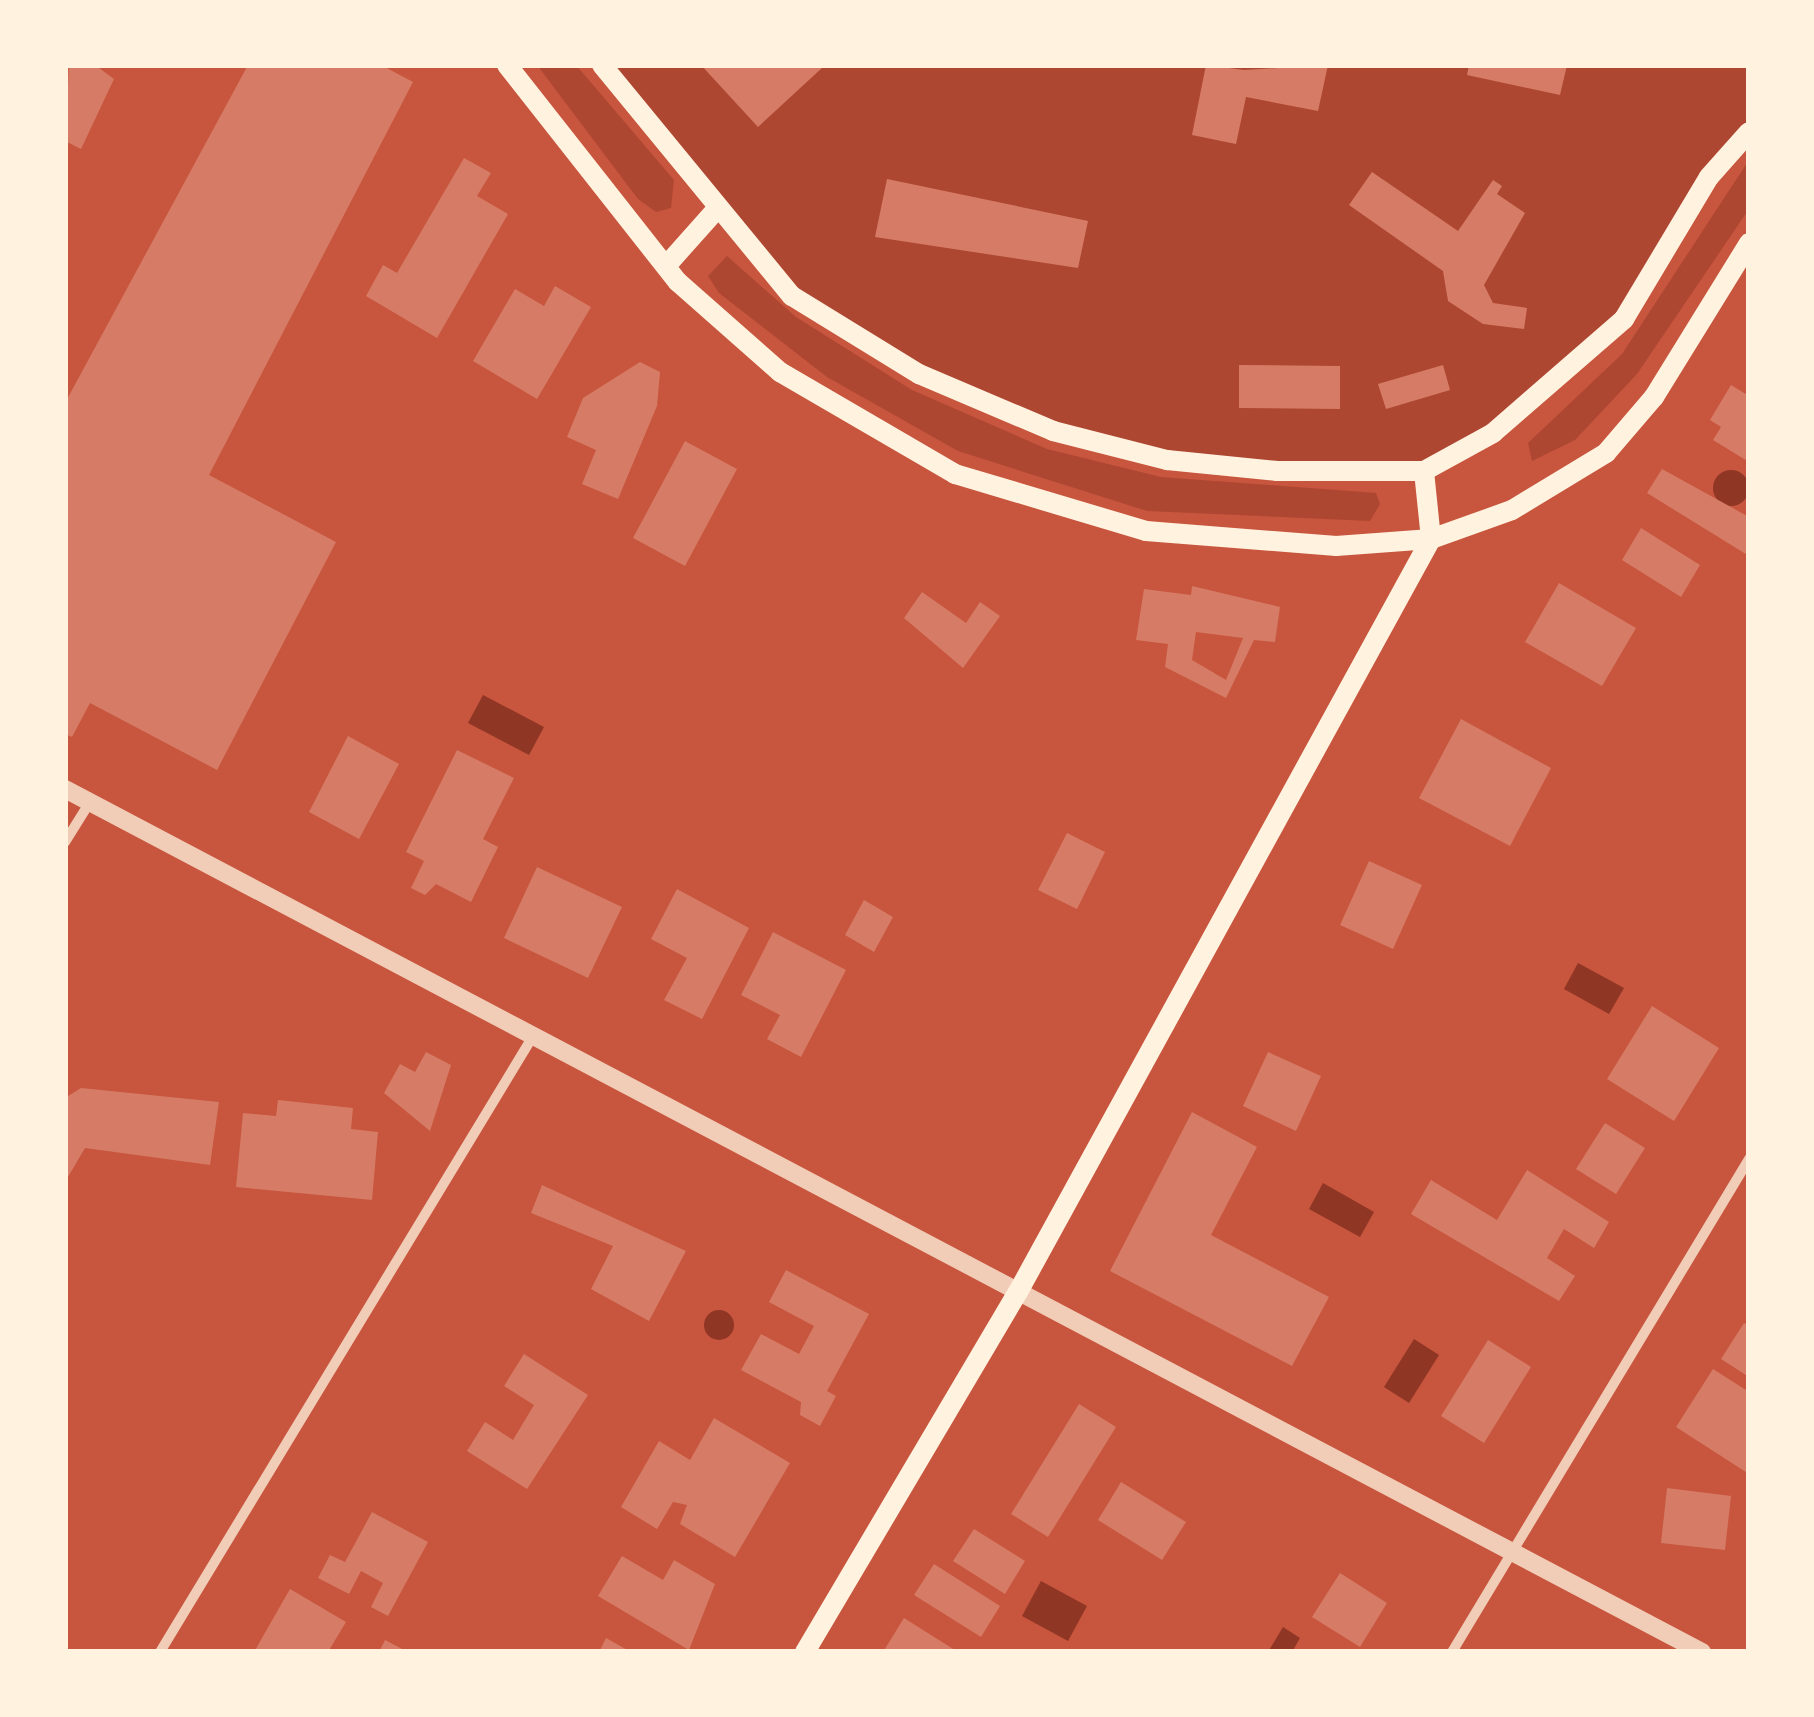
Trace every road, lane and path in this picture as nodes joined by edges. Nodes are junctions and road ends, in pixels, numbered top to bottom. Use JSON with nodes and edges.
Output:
{"nodes":[{"id":1,"x":507,"y":65,"type":"edge"},
{"id":2,"x":602,"y":65,"type":"edge"},
{"id":3,"x":1749,"y":132,"type":"edge"},
{"id":4,"x":715,"y":211,"type":"junction"},
{"id":5,"x":1749,"y":243,"type":"edge"},
{"id":6,"x":666,"y":266,"type":"junction"},
{"id":7,"x":1424,"y":471,"type":"junction"},
{"id":8,"x":1431,"y":539,"type":"junction"},
{"id":9,"x":65,"y":788,"type":"edge"},
{"id":10,"x":90,"y":802,"type":"junction"},
{"id":11,"x":65,"y":842,"type":"edge"},
{"id":12,"x":532,"y":1036,"type":"junction"},
{"id":13,"x":1749,"y":1159,"type":"edge"},
{"id":14,"x":1018,"y":1292,"type":"junction"},
{"id":15,"x":1515,"y":1548,"type":"junction"},
{"id":16,"x":160,"y":1652,"type":"edge"},
{"id":17,"x":805,"y":1652,"type":"edge"},
{"id":18,"x":1452,"y":1652,"type":"edge"},
{"id":19,"x":1702,"y":1652,"type":"edge"}],
"edges":[{"from":1,"to":6,"type":"main road"},
{"from":2,"to":4,"type":"main road"},
{"from":3,"to":7,"type":"main road"},
{"from":4,"to":6,"type":"main road"},
{"from":4,"to":7,"type":"main road"},
{"from":5,"to":8,"type":"main road"},
{"from":6,"to":8,"type":"main road"},
{"from":7,"to":8,"type":"main road"},
{"from":8,"to":14,"type":"main road"},
{"from":9,"to":10,"type":"street"},
{"from":10,"to":11,"type":"street"},
{"from":10,"to":12,"type":"street"},
{"from":12,"to":14,"type":"street"},
{"from":12,"to":16,"type":"street"},
{"from":13,"to":15,"type":"street"},
{"from":14,"to":15,"type":"street"},
{"from":14,"to":17,"type":"main road"},
{"from":15,"to":18,"type":"street"},
{"from":15,"to":19,"type":"street"}]}
